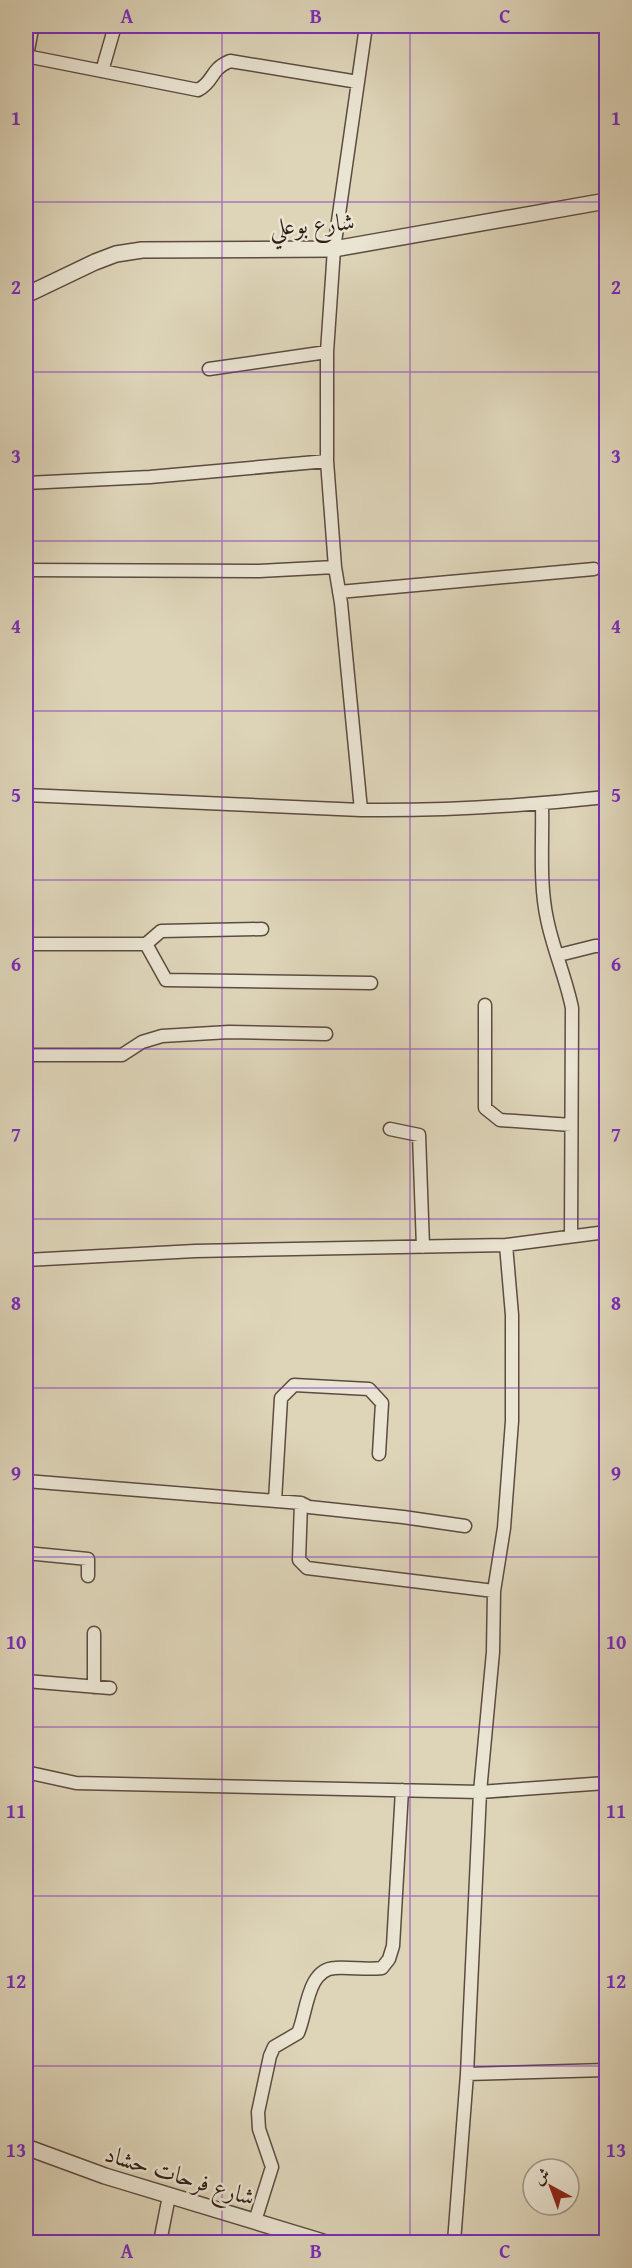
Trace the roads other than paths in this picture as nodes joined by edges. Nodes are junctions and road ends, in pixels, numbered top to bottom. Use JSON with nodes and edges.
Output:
{"nodes":[{"id":1,"x":32,"y":26,"type":"edge"},
{"id":2,"x":115,"y":26,"type":"edge"},
{"id":3,"x":366,"y":26,"type":"edge"},
{"id":4,"x":26,"y":55,"type":"edge"},
{"id":5,"x":102,"y":71,"type":"junction"},
{"id":6,"x":358,"y":82,"type":"junction"},
{"id":7,"x":606,"y":201,"type":"edge"},
{"id":8,"x":334,"y":249,"type":"junction"},
{"id":9,"x":26,"y":295,"type":"edge"},
{"id":10,"x":327,"y":352,"type":"junction"},
{"id":11,"x":209,"y":369,"type":"dead end"},
{"id":12,"x":327,"y":461,"type":"junction"},
{"id":13,"x":26,"y":483,"type":"edge"},
{"id":14,"x":334,"y":567,"type":"junction"},
{"id":15,"x":594,"y":569,"type":"dead end"},
{"id":16,"x":26,"y":570,"type":"edge"},
{"id":17,"x":339,"y":592,"type":"junction"},
{"id":18,"x":26,"y":795,"type":"edge"},
{"id":19,"x":606,"y":797,"type":"edge"},
{"id":20,"x":542,"y":804,"type":"junction"},
{"id":21,"x":361,"y":810,"type":"junction"},
{"id":22,"x":261,"y":929,"type":"dead end"},
{"id":23,"x":26,"y":944,"type":"edge"},
{"id":24,"x":146,"y":944,"type":"junction"},
{"id":25,"x":606,"y":946,"type":"edge"},
{"id":26,"x":559,"y":955,"type":"junction"},
{"id":27,"x":371,"y":983,"type":"dead end"},
{"id":28,"x":484,"y":1005,"type":"dead end"},
{"id":29,"x":326,"y":1034,"type":"dead end"},
{"id":30,"x":26,"y":1055,"type":"edge"},
{"id":31,"x":571,"y":1125,"type":"junction"},
{"id":32,"x":390,"y":1129,"type":"dead end"},
{"id":33,"x":606,"y":1232,"type":"edge"},
{"id":34,"x":571,"y":1236,"type":"junction"},
{"id":35,"x":506,"y":1245,"type":"junction"},
{"id":36,"x":423,"y":1247,"type":"junction"},
{"id":37,"x":26,"y":1260,"type":"edge"},
{"id":38,"x":379,"y":1454,"type":"dead end"},
{"id":39,"x":26,"y":1481,"type":"edge"},
{"id":40,"x":275,"y":1501,"type":"junction"},
{"id":41,"x":301,"y":1503,"type":"junction"},
{"id":42,"x":465,"y":1526,"type":"dead end"},
{"id":43,"x":26,"y":1553,"type":"edge"},
{"id":44,"x":88,"y":1576,"type":"dead end"},
{"id":45,"x":494,"y":1591,"type":"junction"},
{"id":46,"x":94,"y":1633,"type":"dead end"},
{"id":47,"x":26,"y":1681,"type":"edge"},
{"id":48,"x":94,"y":1687,"type":"junction"},
{"id":49,"x":110,"y":1688,"type":"dead end"},
{"id":50,"x":26,"y":1772,"type":"edge"},
{"id":51,"x":606,"y":1783,"type":"edge"},
{"id":52,"x":402,"y":1790,"type":"junction"},
{"id":53,"x":480,"y":1792,"type":"junction"},
{"id":54,"x":606,"y":2070,"type":"edge"},
{"id":55,"x":467,"y":2074,"type":"junction"},
{"id":56,"x":26,"y":2147,"type":"edge"},
{"id":57,"x":169,"y":2196,"type":"junction"},
{"id":58,"x":255,"y":2221,"type":"junction"},
{"id":59,"x":160,"y":2242,"type":"edge"},
{"id":60,"x":323,"y":2242,"type":"edge"},
{"id":61,"x":454,"y":2242,"type":"edge"}],
"edges":[{"from":1,"to":4,"type":"street"},
{"from":2,"to":5,"type":"street"},
{"from":3,"to":6,"type":"street"},
{"from":4,"to":5,"type":"street"},
{"from":5,"to":6,"type":"street"},
{"from":6,"to":8,"type":"street"},
{"from":7,"to":8,"type":"street","name":"شارع بوعلي"},
{"from":8,"to":9,"type":"street","name":"شارع بوعلي"},
{"from":8,"to":10,"type":"street"},
{"from":10,"to":11,"type":"street"},
{"from":10,"to":12,"type":"street"},
{"from":12,"to":13,"type":"street"},
{"from":12,"to":14,"type":"street"},
{"from":14,"to":16,"type":"street"},
{"from":14,"to":17,"type":"street"},
{"from":15,"to":17,"type":"street"},
{"from":17,"to":21,"type":"street"},
{"from":18,"to":21,"type":"street"},
{"from":19,"to":20,"type":"street"},
{"from":20,"to":21,"type":"street"},
{"from":20,"to":26,"type":"street"},
{"from":22,"to":24,"type":"street"},
{"from":23,"to":24,"type":"street"},
{"from":24,"to":27,"type":"street"},
{"from":25,"to":26,"type":"street"},
{"from":26,"to":31,"type":"street"},
{"from":28,"to":31,"type":"street"},
{"from":29,"to":30,"type":"street"},
{"from":31,"to":34,"type":"street"},
{"from":32,"to":36,"type":"street"},
{"from":33,"to":34,"type":"street"},
{"from":34,"to":35,"type":"street"},
{"from":35,"to":36,"type":"street"},
{"from":35,"to":45,"type":"street"},
{"from":36,"to":37,"type":"street"},
{"from":38,"to":40,"type":"street"},
{"from":39,"to":40,"type":"street"},
{"from":40,"to":41,"type":"street"},
{"from":41,"to":42,"type":"street"},
{"from":41,"to":45,"type":"street"},
{"from":43,"to":44,"type":"street"},
{"from":45,"to":53,"type":"street"},
{"from":46,"to":48,"type":"street"},
{"from":47,"to":48,"type":"street"},
{"from":48,"to":49,"type":"street"},
{"from":50,"to":52,"type":"street"},
{"from":51,"to":53,"type":"street"},
{"from":52,"to":53,"type":"street"},
{"from":52,"to":58,"type":"street"},
{"from":53,"to":55,"type":"street"},
{"from":54,"to":55,"type":"street"},
{"from":55,"to":61,"type":"street"},
{"from":56,"to":57,"type":"street","name":"شارع فرحات حشاد"},
{"from":57,"to":58,"type":"street","name":"شارع فرحات حشاد"},
{"from":57,"to":59,"type":"street"},
{"from":58,"to":60,"type":"street","name":"شارع فرحات حشاد"}]}
